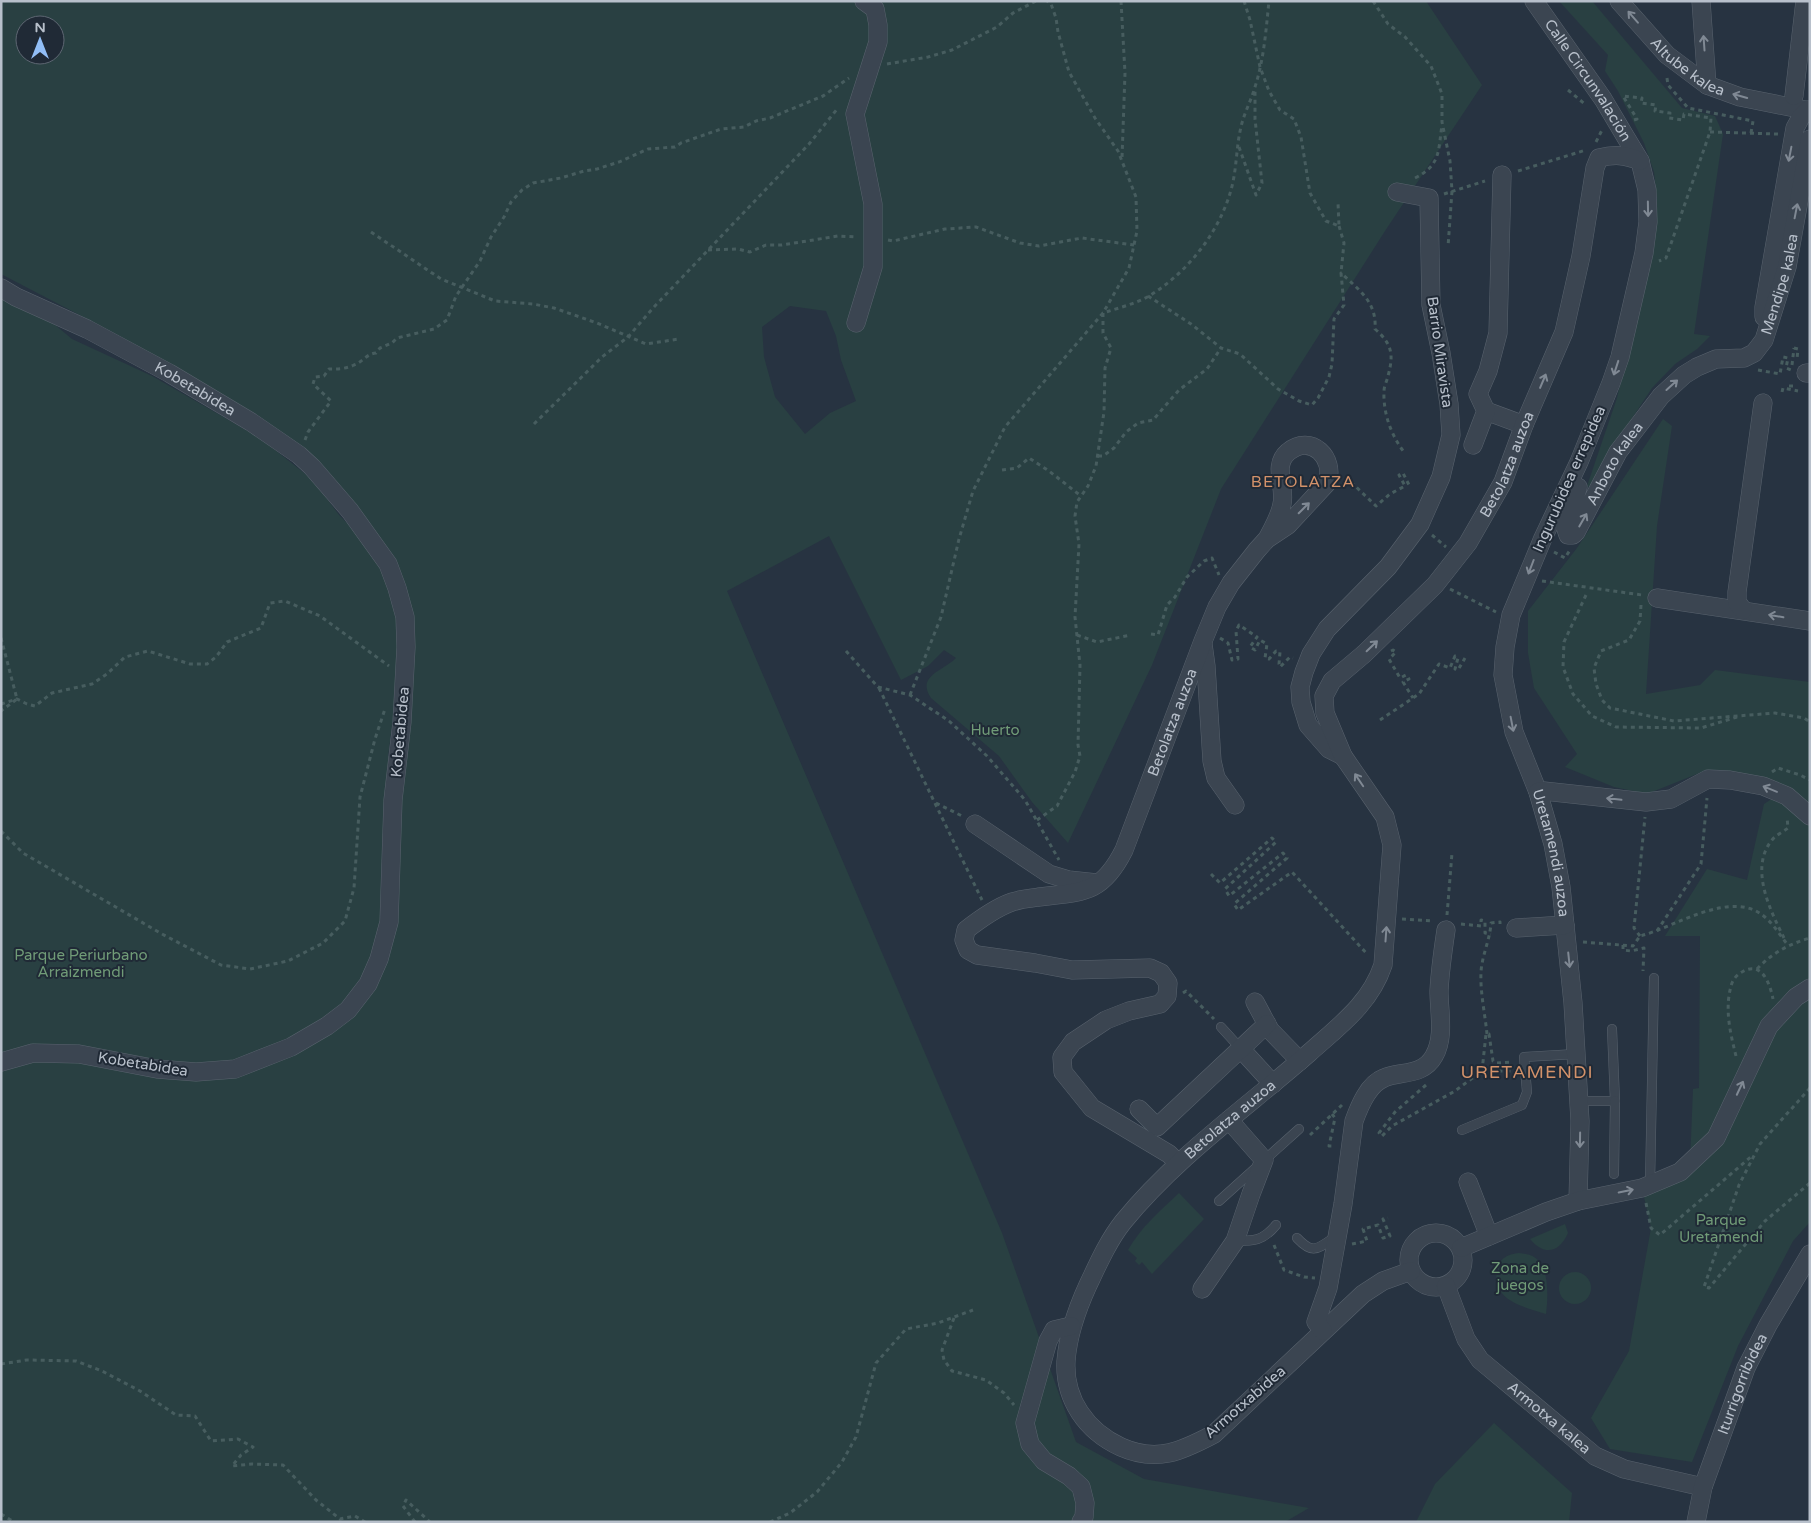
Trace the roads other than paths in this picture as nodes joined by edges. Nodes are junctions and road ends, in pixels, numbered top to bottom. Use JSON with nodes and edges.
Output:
{"nodes":[{"id":1,"x":864,"y":1,"type":"edge"},
{"id":2,"x":1534,"y":1,"type":"edge"},
{"id":3,"x":1619,"y":1,"type":"edge"},
{"id":4,"x":1701,"y":1,"type":"edge"},
{"id":5,"x":1805,"y":1,"type":"edge"},
{"id":6,"x":1707,"y":86,"type":"junction"},
{"id":7,"x":1794,"y":96,"type":"dead end"},
{"id":8,"x":1809,"y":111,"type":"edge"},
{"id":9,"x":1810,"y":139,"type":"edge"},
{"id":10,"x":1640,"y":161,"type":"junction"},
{"id":11,"x":1502,"y":176,"type":"road end"},
{"id":12,"x":1397,"y":192,"type":"dead end"},
{"id":13,"x":1,"y":288,"type":"edge"},
{"id":14,"x":856,"y":323,"type":"dead end"},
{"id":15,"x":1769,"y":327,"type":"junction"},
{"id":16,"x":1763,"y":403,"type":"dead end"},
{"id":17,"x":1600,"y":410,"type":"junction"},
{"id":18,"x":1486,"y":411,"type":"junction"},
{"id":19,"x":1524,"y":425,"type":"junction"},
{"id":20,"x":1449,"y":445,"type":"joint"},
{"id":21,"x":1473,"y":445,"type":"dead end"},
{"id":22,"x":1267,"y":540,"type":"junction"},
{"id":23,"x":1650,"y":597,"type":"road end"},
{"id":24,"x":1743,"y":610,"type":"junction"},
{"id":25,"x":1810,"y":621,"type":"edge"},
{"id":26,"x":1211,"y":639,"type":"junction"},
{"id":27,"x":1343,"y":756,"type":"junction"},
{"id":28,"x":1538,"y":792,"type":"junction"},
{"id":29,"x":1234,"y":805,"type":"dead end"},
{"id":30,"x":1810,"y":816,"type":"edge"},
{"id":31,"x":975,"y":824,"type":"road end"},
{"id":32,"x":1100,"y":883,"type":"junction"},
{"id":33,"x":1446,"y":927,"type":"road end"},
{"id":34,"x":1516,"y":928,"type":"dead end"},
{"id":35,"x":1566,"y":932,"type":"junction"},
{"id":36,"x":1654,"y":978,"type":"dead end"},
{"id":37,"x":1810,"y":988,"type":"edge"},
{"id":38,"x":1255,"y":1002,"type":"dead end"},
{"id":39,"x":1267,"y":1024,"type":"junction"},
{"id":40,"x":1222,"y":1027,"type":"road end"},
{"id":41,"x":1612,"y":1028,"type":"dead end"},
{"id":42,"x":1241,"y":1049,"type":"junction"},
{"id":43,"x":1576,"y":1054,"type":"junction"},
{"id":44,"x":1300,"y":1061,"type":"junction"},
{"id":45,"x":1,"y":1062,"type":"edge"},
{"id":46,"x":1273,"y":1084,"type":"junction"},
{"id":47,"x":1579,"y":1101,"type":"junction"},
{"id":48,"x":1615,"y":1101,"type":"junction"},
{"id":49,"x":1139,"y":1109,"type":"dead end"},
{"id":50,"x":1229,"y":1120,"type":"junction"},
{"id":51,"x":1299,"y":1129,"type":"dead end"},
{"id":52,"x":1462,"y":1130,"type":"dead end"},
{"id":53,"x":1264,"y":1160,"type":"junction"},
{"id":54,"x":1178,"y":1163,"type":"junction"},
{"id":55,"x":1614,"y":1174,"type":"dead end"},
{"id":56,"x":1468,"y":1182,"type":"dead end"},
{"id":57,"x":1646,"y":1186,"type":"junction"},
{"id":58,"x":1219,"y":1201,"type":"dead end"},
{"id":59,"x":1578,"y":1201,"type":"junction"},
{"id":60,"x":1276,"y":1225,"type":"dead end"},
{"id":61,"x":1490,"y":1236,"type":"junction"},
{"id":62,"x":1336,"y":1237,"type":"junction"},
{"id":63,"x":1296,"y":1238,"type":"dead end"},
{"id":64,"x":1234,"y":1241,"type":"junction"},
{"id":65,"x":1462,"y":1248,"type":"junction"},
{"id":66,"x":1810,"y":1254,"type":"edge"},
{"id":67,"x":1411,"y":1271,"type":"junction"},
{"id":68,"x":1446,"y":1286,"type":"junction"},
{"id":69,"x":1202,"y":1289,"type":"dead end"},
{"id":70,"x":1071,"y":1326,"type":"junction"},
{"id":71,"x":1323,"y":1331,"type":"junction"},
{"id":72,"x":1703,"y":1487,"type":"junction"},
{"id":73,"x":1081,"y":1522,"type":"edge"},
{"id":74,"x":1696,"y":1522,"type":"edge"}],
"edges":[{"from":1,"to":14,"type":"street"},
{"from":2,"to":10,"type":"street","name":"Calle Circunvalación"},
{"from":6,"to":3,"type":"street","name":"Altube kalea","one_way":true},
{"from":6,"to":4,"type":"street","one_way":true},
{"from":5,"to":7,"type":"street"},
{"from":8,"to":6,"type":"street","name":"Altube kalea","one_way":true},
{"from":8,"to":15,"type":"street","name":"Mendipe kalea","one_way":true},
{"from":15,"to":9,"type":"street","name":"Mendipe kalea","one_way":true},
{"from":10,"to":17,"type":"street","name":"Ingurubidea errepidea","one_way":true},
{"from":19,"to":10,"type":"street","name":"Betolatza auzoa","one_way":true},
{"from":11,"to":18,"type":"street"},
{"from":12,"to":20,"type":"street","name":"Barrio Miravista"},
{"from":13,"to":45,"type":"street","name":"Kobetabidea"},
{"from":17,"to":15,"type":"street","name":"Anboto kalea","one_way":true},
{"from":16,"to":24,"type":"street"},
{"from":17,"to":28,"type":"street","name":"Ingurubidea errepidea","one_way":true},
{"from":18,"to":19,"type":"street"},
{"from":18,"to":21,"type":"street"},
{"from":27,"to":19,"type":"street","name":"Betolatza auzoa","one_way":true},
{"from":20,"to":27,"type":"street","name":"Betolatza auzoa"},
{"from":22,"to":22,"type":"street","one_way":true},
{"from":22,"to":26,"type":"street","name":"Betolatza auzoa"},
{"from":23,"to":24,"type":"street"},
{"from":25,"to":24,"type":"street","one_way":true},
{"from":26,"to":29,"type":"street","name":"Betolatza auzoa"},
{"from":26,"to":32,"type":"street","name":"Betolatza auzoa"},
{"from":44,"to":27,"type":"street","name":"Betolatza auzoa","one_way":true},
{"from":30,"to":28,"type":"street","name":"Uretamendi auzoa","one_way":true},
{"from":28,"to":35,"type":"street","name":"Uretamendi auzoa"},
{"from":31,"to":32,"type":"street"},
{"from":32,"to":54,"type":"street","name":"Betolatza auzoa"},
{"from":33,"to":62,"type":"street"},
{"from":34,"to":35,"type":"street"},
{"from":35,"to":43,"type":"street","name":"Uretamendi auzoa","one_way":true},
{"from":36,"to":57,"type":"lane"},
{"from":57,"to":37,"type":"street","one_way":true},
{"from":38,"to":39,"type":"street"},
{"from":39,"to":42,"type":"street"},
{"from":39,"to":44,"type":"street"},
{"from":40,"to":42,"type":"lane"},
{"from":41,"to":48,"type":"lane"},
{"from":42,"to":46,"type":"street"},
{"from":42,"to":49,"type":"street"},
{"from":43,"to":47,"type":"street","name":"Uretamendi auzoa"},
{"from":43,"to":52,"type":"lane"},
{"from":44,"to":46,"type":"street","name":"Betolatza auzoa"},
{"from":46,"to":50,"type":"street","name":"Betolatza auzoa"},
{"from":47,"to":48,"type":"lane"},
{"from":47,"to":59,"type":"street","name":"Uretamendi auzoa","one_way":true},
{"from":48,"to":55,"type":"lane"},
{"from":50,"to":53,"type":"street"},
{"from":50,"to":54,"type":"street","name":"Betolatza auzoa"},
{"from":51,"to":53,"type":"lane"},
{"from":53,"to":58,"type":"lane"},
{"from":53,"to":64,"type":"street"},
{"from":54,"to":70,"type":"street","name":"Armotxabidea"},
{"from":56,"to":61,"type":"street"},
{"from":59,"to":57,"type":"street","one_way":true},
{"from":59,"to":61,"type":"street"},
{"from":60,"to":64,"type":"lane"},
{"from":61,"to":65,"type":"street"},
{"from":62,"to":63,"type":"lane"},
{"from":62,"to":71,"type":"street"},
{"from":64,"to":69,"type":"street"},
{"from":65,"to":67,"type":"street"},
{"from":65,"to":68,"type":"street"},
{"from":66,"to":72,"type":"street","name":"Iturrigorribidea"},
{"from":67,"to":68,"type":"street"},
{"from":67,"to":71,"type":"street","name":"Armotxabidea"},
{"from":68,"to":72,"type":"street","name":"Armotxa kalea"},
{"from":70,"to":71,"type":"street","name":"Armotxabidea"},
{"from":70,"to":73,"type":"street"},
{"from":72,"to":74,"type":"street","name":"Iturrigorribidea"}]}
